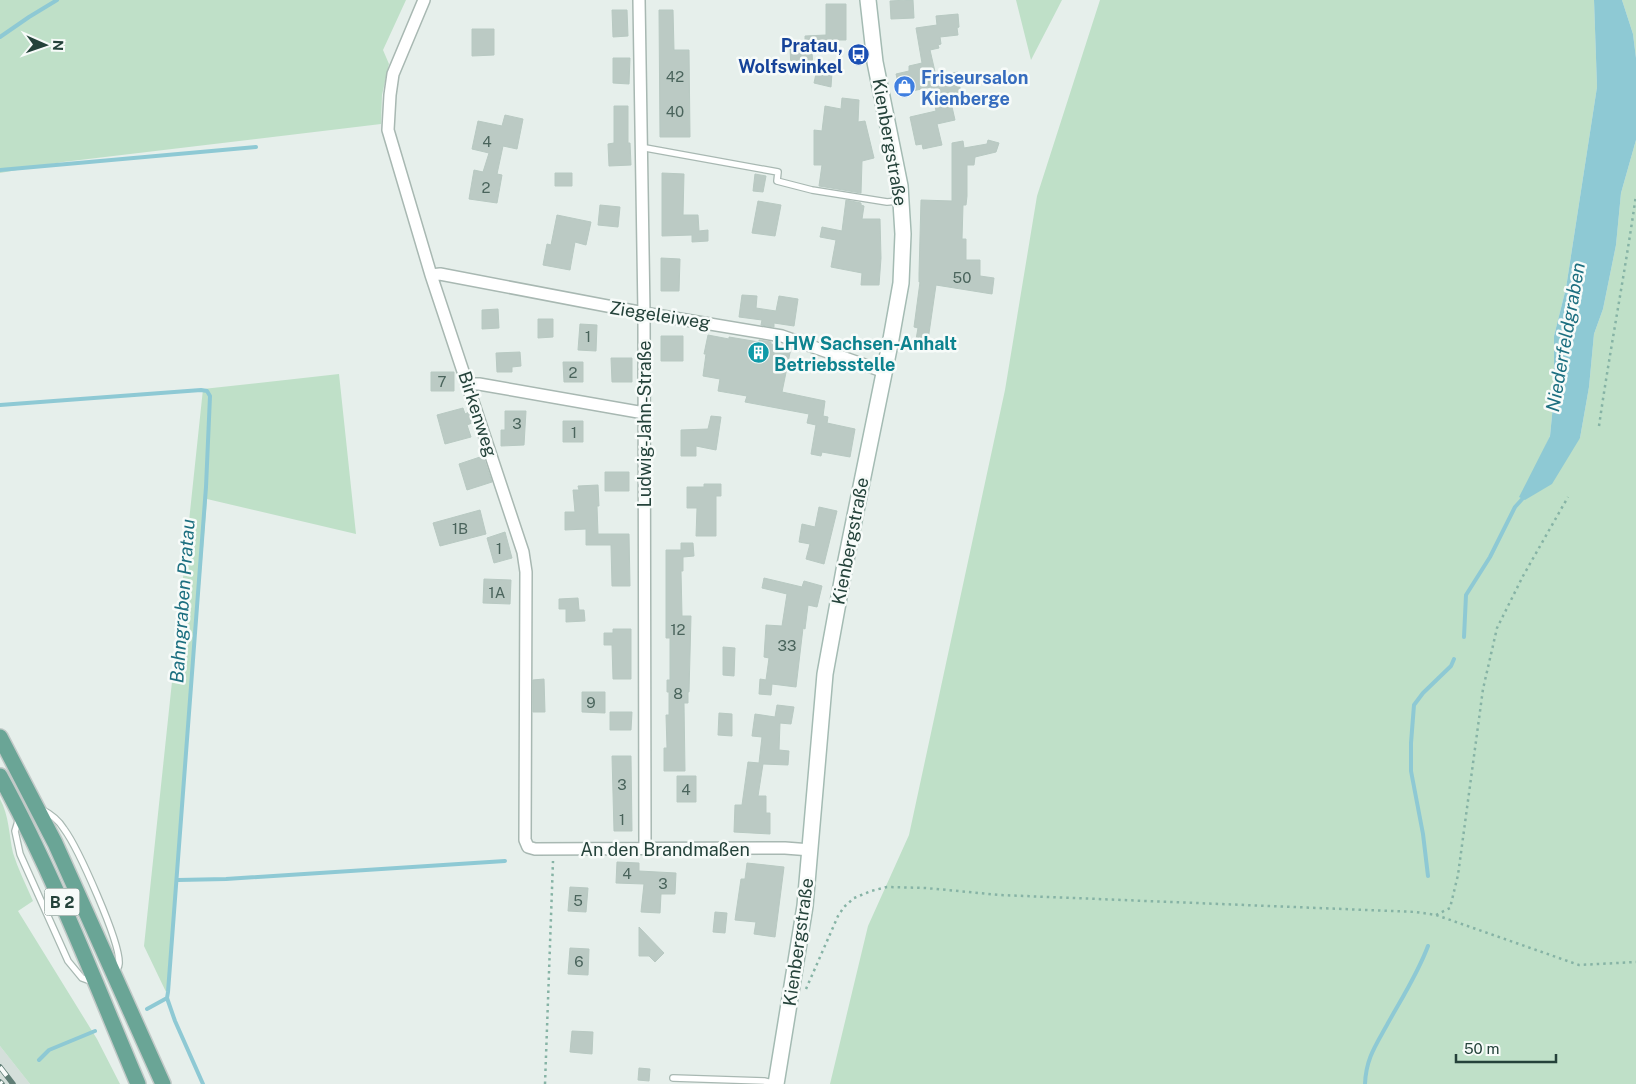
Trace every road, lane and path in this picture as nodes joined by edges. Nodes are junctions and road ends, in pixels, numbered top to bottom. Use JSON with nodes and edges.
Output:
{"nodes":[{"id":1,"x":424,"y":0,"type":"edge"},
{"id":2,"x":639,"y":0,"type":"edge"},
{"id":3,"x":868,"y":0,"type":"edge"},
{"id":4,"x":640,"y":147,"type":"junction"},
{"id":5,"x":1636,"y":195,"type":"edge"},
{"id":6,"x":902,"y":201,"type":"junction"},
{"id":7,"x":431,"y":275,"type":"junction"},
{"id":8,"x":644,"y":314,"type":"junction"},
{"id":9,"x":885,"y":372,"type":"junction"},
{"id":10,"x":468,"y":384,"type":"junction"},
{"id":11,"x":644,"y":413,"type":"junction"},
{"id":12,"x":1599,"y":426,"type":"dead end"},
{"id":13,"x":1568,"y":497,"type":"dead end"},
{"id":14,"x":0,"y":737,"type":"edge"},
{"id":15,"x":0,"y":776,"type":"edge"},
{"id":16,"x":525,"y":840,"type":"joint"},
{"id":17,"x":645,"y":848,"type":"junction"},
{"id":18,"x":554,"y":850,"type":"junction"},
{"id":19,"x":811,"y":850,"type":"junction"},
{"id":20,"x":1436,"y":915,"type":"junction"},
{"id":21,"x":1636,"y":962,"type":"edge"},
{"id":22,"x":805,"y":991,"type":"dead end"},
{"id":23,"x":673,"y":1078,"type":"dead end"},
{"id":24,"x":138,"y":1084,"type":"edge"},
{"id":25,"x":163,"y":1084,"type":"edge"},
{"id":26,"x":545,"y":1084,"type":"edge"},
{"id":27,"x":776,"y":1084,"type":"edge"}],
"edges":[{"from":1,"to":7,"type":"street","name":"Birkenweg"},
{"from":2,"to":4,"type":"street","name":"Ludwig-Jahn-Straße"},
{"from":3,"to":6,"type":"main road","name":"Kienbergstraße"},
{"from":4,"to":6,"type":"lane"},
{"from":4,"to":8,"type":"street","name":"Ludwig-Jahn-Straße"},
{"from":5,"to":12,"type":"path"},
{"from":6,"to":9,"type":"main road","name":"Kienbergstraße"},
{"from":7,"to":8,"type":"street","name":"Ziegeleiweg"},
{"from":7,"to":10,"type":"street","name":"Birkenweg"},
{"from":8,"to":9,"type":"street","name":"Ziegeleiweg"},
{"from":8,"to":11,"type":"street","name":"Ludwig-Jahn-Straße"},
{"from":9,"to":19,"type":"main road","name":"Kienbergstraße"},
{"from":10,"to":11,"type":"street"},
{"from":10,"to":16,"type":"street","name":"Birkenweg"},
{"from":11,"to":17,"type":"street","name":"Ludwig-Jahn-Straße"},
{"from":13,"to":20,"type":"path"},
{"from":14,"to":25,"type":"main road","number":"B 2"},
{"from":15,"to":24,"type":"main road","number":"B 2"},
{"from":16,"to":18,"type":"street","name":"An den Brandmaßen"},
{"from":17,"to":18,"type":"street","name":"An den Brandmaßen"},
{"from":17,"to":19,"type":"street","name":"An den Brandmaßen"},
{"from":18,"to":26,"type":"path"},
{"from":19,"to":27,"type":"main road","name":"Kienbergstraße"},
{"from":20,"to":21,"type":"path"},
{"from":20,"to":22,"type":"path"},
{"from":23,"to":27,"type":"lane"}]}
